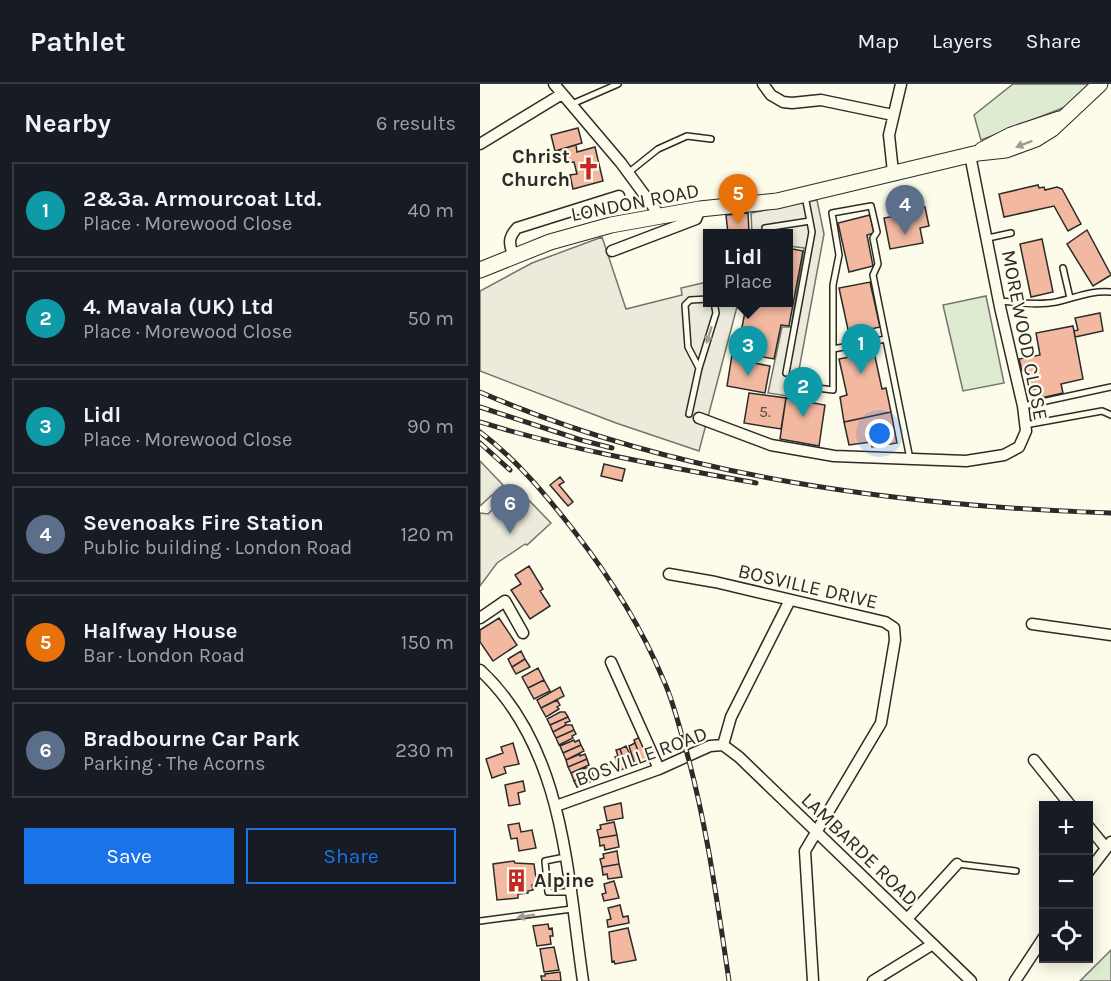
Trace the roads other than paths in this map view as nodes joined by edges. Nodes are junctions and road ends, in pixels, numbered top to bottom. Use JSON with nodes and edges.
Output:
{"nodes":[{"id":1,"x":554,"y":84,"type":"edge"},
{"id":2,"x":618,"y":84,"type":"edge"},
{"id":3,"x":763,"y":84,"type":"edge"},
{"id":4,"x":901,"y":84,"type":"edge"},
{"id":5,"x":1100,"y":84,"type":"edge"},
{"id":6,"x":562,"y":94,"type":"junction"},
{"id":7,"x":572,"y":104,"type":"junction"},
{"id":8,"x":893,"y":115,"type":"junction"},
{"id":9,"x":711,"y":139,"type":"dead end"},
{"id":10,"x":480,"y":144,"type":"edge"},
{"id":11,"x":974,"y":154,"type":"junction"},
{"id":12,"x":893,"y":172,"type":"junction"},
{"id":13,"x":628,"y":173,"type":"junction"},
{"id":14,"x":805,"y":195,"type":"junction"},
{"id":15,"x":619,"y":196,"type":"dead end"},
{"id":16,"x":700,"y":208,"type":"junction"},
{"id":17,"x":660,"y":216,"type":"junction"},
{"id":18,"x":810,"y":221,"type":"junction"},
{"id":19,"x":765,"y":228,"type":"dead end"},
{"id":20,"x":1011,"y":233,"type":"dead end"},
{"id":21,"x":988,"y":238,"type":"junction"},
{"id":22,"x":612,"y":251,"type":"dead end"},
{"id":23,"x":513,"y":255,"type":"junction"},
{"id":24,"x":1063,"y":268,"type":"dead end"},
{"id":25,"x":480,"y":270,"type":"edge"},
{"id":26,"x":1111,"y":292,"type":"edge"},
{"id":27,"x":1070,"y":298,"type":"junction"},
{"id":28,"x":703,"y":299,"type":"edge"},
{"id":29,"x":999,"y":300,"type":"junction"},
{"id":30,"x":715,"y":307,"type":"edge"},
{"id":31,"x":886,"y":339,"type":"junction"},
{"id":32,"x":833,"y":349,"type":"junction"},
{"id":33,"x":699,"y":368,"type":"junction"},
{"id":34,"x":786,"y":373,"type":"dead end"},
{"id":35,"x":810,"y":387,"type":"dead end"},
{"id":36,"x":1111,"y":387,"type":"edge"},
{"id":37,"x":1023,"y":406,"type":"junction"},
{"id":38,"x":1111,"y":415,"type":"edge"},
{"id":39,"x":694,"y":416,"type":"joint"},
{"id":40,"x":1025,"y":425,"type":"junction"},
{"id":41,"x":910,"y":459,"type":"junction"},
{"id":42,"x":669,"y":574,"type":"dead end"},
{"id":43,"x":790,"y":600,"type":"junction"},
{"id":44,"x":480,"y":618,"type":"edge"},
{"id":45,"x":1032,"y":624,"type":"dead end"},
{"id":46,"x":523,"y":633,"type":"dead end"},
{"id":47,"x":1111,"y":635,"type":"edge"},
{"id":48,"x":611,"y":662,"type":"dead end"},
{"id":49,"x":480,"y":670,"type":"edge"},
{"id":50,"x":723,"y":745,"type":"junction"},
{"id":51,"x":1034,"y":760,"type":"dead end"},
{"id":52,"x":659,"y":769,"type":"junction"},
{"id":53,"x":1067,"y":801,"type":"edge"},
{"id":54,"x":556,"y":806,"type":"junction"},
{"id":55,"x":1093,"y":830,"type":"edge"},
{"id":56,"x":816,"y":833,"type":"junction"},
{"id":57,"x":1109,"y":845,"type":"edge"},
{"id":58,"x":565,"y":857,"type":"junction"},
{"id":59,"x":957,"y":864,"type":"joint"},
{"id":60,"x":1093,"y":867,"type":"edge"},
{"id":61,"x":1016,"y":871,"type":"dead end"},
{"id":62,"x":571,"y":892,"type":"junction"},
{"id":63,"x":572,"y":909,"type":"junction"},
{"id":64,"x":907,"y":919,"type":"junction"},
{"id":65,"x":480,"y":921,"type":"edge"},
{"id":66,"x":933,"y":944,"type":"junction"},
{"id":67,"x":1039,"y":945,"type":"edge"},
{"id":68,"x":583,"y":981,"type":"edge"},
{"id":69,"x":813,"y":981,"type":"edge"},
{"id":70,"x":873,"y":981,"type":"edge"},
{"id":71,"x":971,"y":981,"type":"edge"},
{"id":72,"x":1015,"y":981,"type":"edge"}],
"edges":[{"from":1,"to":6,"type":"street"},
{"from":2,"to":7,"type":"lane"},
{"from":3,"to":8,"type":"street"},
{"from":4,"to":8,"type":"street"},
{"from":5,"to":11,"type":"main road","name":"LONDON ROAD"},
{"from":6,"to":7,"type":"street"},
{"from":6,"to":10,"type":"street"},
{"from":7,"to":13,"type":"street"},
{"from":8,"to":12,"type":"street"},
{"from":9,"to":13,"type":"lane"},
{"from":11,"to":12,"type":"main road","name":"LONDON ROAD"},
{"from":11,"to":21,"type":"street","name":"MOREWOOD CLOSE"},
{"from":12,"to":14,"type":"main road","name":"LONDON ROAD"},
{"from":13,"to":17,"type":"street"},
{"from":14,"to":16,"type":"main road","name":"LONDON ROAD"},
{"from":14,"to":18,"type":"lane"},
{"from":15,"to":23,"type":"street"},
{"from":16,"to":17,"type":"main road","name":"LONDON ROAD"},
{"from":16,"to":22,"type":"street"},
{"from":17,"to":23,"type":"main road","name":"LONDON ROAD"},
{"from":18,"to":19,"type":"lane"},
{"from":18,"to":34,"type":"lane"},
{"from":20,"to":21,"type":"lane"},
{"from":21,"to":29,"type":"street","name":"MOREWOOD CLOSE"},
{"from":23,"to":25,"type":"main road","name":"LONDON ROAD"},
{"from":24,"to":27,"type":"lane"},
{"from":26,"to":27,"type":"lane"},
{"from":27,"to":29,"type":"lane"},
{"from":28,"to":33,"type":"lane"},
{"from":29,"to":37,"type":"street","name":"MOREWOOD CLOSE"},
{"from":30,"to":33,"type":"lane","one_way":true},
{"from":31,"to":32,"type":"lane"},
{"from":31,"to":32,"type":"lane"},
{"from":31,"to":41,"type":"lane"},
{"from":32,"to":35,"type":"lane"},
{"from":33,"to":39,"type":"lane"},
{"from":36,"to":37,"type":"lane"},
{"from":37,"to":40,"type":"street","name":"MOREWOOD CLOSE"},
{"from":38,"to":40,"type":"lane"},
{"from":39,"to":41,"type":"street","name":"MOREWOOD CLOSE"},
{"from":40,"to":41,"type":"street","name":"MOREWOOD CLOSE"},
{"from":42,"to":43,"type":"street","name":"BOSVILLE DRIVE"},
{"from":43,"to":50,"type":"street","name":"BOSVILLE ROAD"},
{"from":43,"to":56,"type":"street","name":"BOSVILLE DRIVE"},
{"from":44,"to":46,"type":"street"},
{"from":45,"to":47,"type":"street"},
{"from":48,"to":52,"type":"street"},
{"from":49,"to":54,"type":"street"},
{"from":50,"to":52,"type":"street","name":"BOSVILLE ROAD"},
{"from":50,"to":56,"type":"street","name":"LAMBARDE ROAD"},
{"from":51,"to":53,"type":"street"},
{"from":52,"to":54,"type":"street","name":"BOSVILLE ROAD"},
{"from":54,"to":58,"type":"street"},
{"from":55,"to":57,"type":"street"},
{"from":56,"to":64,"type":"street","name":"LAMBARDE ROAD"},
{"from":56,"to":69,"type":"street"},
{"from":57,"to":60,"type":"street"},
{"from":58,"to":62,"type":"street"},
{"from":58,"to":62,"type":"lane"},
{"from":59,"to":61,"type":"lane"},
{"from":59,"to":64,"type":"street"},
{"from":62,"to":63,"type":"street"},
{"from":63,"to":65,"type":"lane","one_way":true},
{"from":63,"to":68,"type":"street"},
{"from":64,"to":66,"type":"street","name":"LAMBARDE ROAD"},
{"from":66,"to":70,"type":"street"},
{"from":66,"to":71,"type":"street","name":"LAMBARDE ROAD"},
{"from":67,"to":72,"type":"street"}]}
